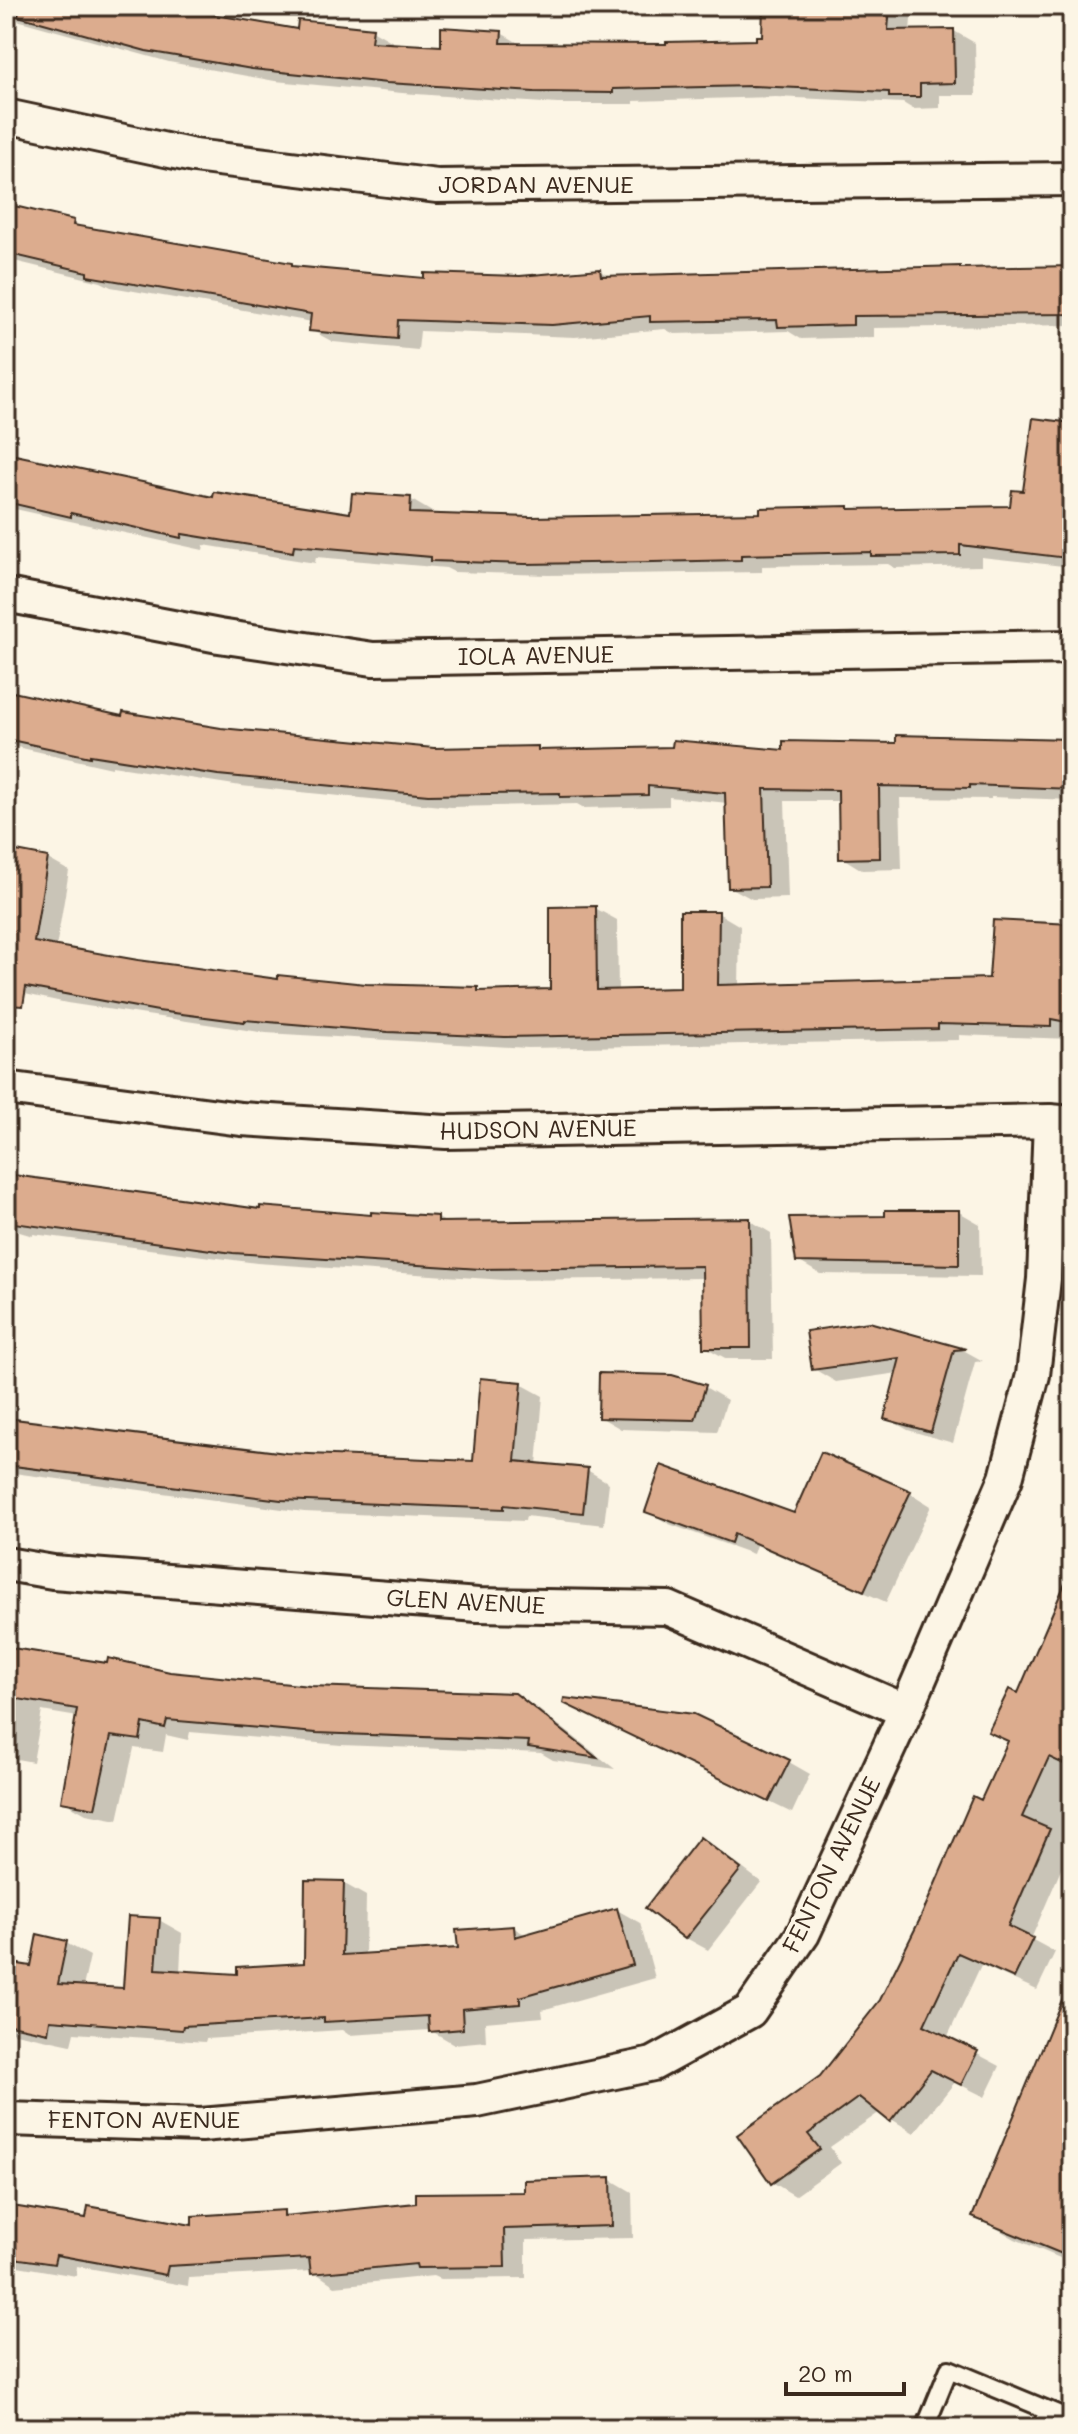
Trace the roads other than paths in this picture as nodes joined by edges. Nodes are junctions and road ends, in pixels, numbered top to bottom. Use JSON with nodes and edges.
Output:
{"nodes":[{"id":1,"x":6,"y":116,"type":"edge"},
{"id":2,"x":1072,"y":179,"type":"edge"},
{"id":3,"x":6,"y":595,"type":"edge"},
{"id":4,"x":1072,"y":647,"type":"edge"},
{"id":5,"x":6,"y":1088,"type":"edge"},
{"id":6,"x":1061,"y":1122,"type":"edge"},
{"id":7,"x":6,"y":1564,"type":"edge"},
{"id":8,"x":906,"y":1711,"type":"junction"},
{"id":9,"x":6,"y":2119,"type":"edge"},
{"id":10,"x":1048,"y":2410,"type":"junction"},
{"id":11,"x":1072,"y":2420,"type":"edge"},
{"id":12,"x":925,"y":2428,"type":"edge"},
{"id":13,"x":1041,"y":2428,"type":"edge"}],
"edges":[{"from":1,"to":2,"type":"street","name":"JORDAN AVENUE"},
{"from":3,"to":4,"type":"street","name":"IOLA AVENUE"},
{"from":5,"to":6,"type":"street","name":"HUDSON AVENUE"},
{"from":6,"to":8,"type":"street","name":"FENTON AVENUE"},
{"from":7,"to":8,"type":"street","name":"GLEN AVENUE"},
{"from":8,"to":9,"type":"street","name":"FENTON AVENUE"},
{"from":10,"to":11,"type":"lane"},
{"from":10,"to":12,"type":"lane"},
{"from":10,"to":13,"type":"lane"}]}
